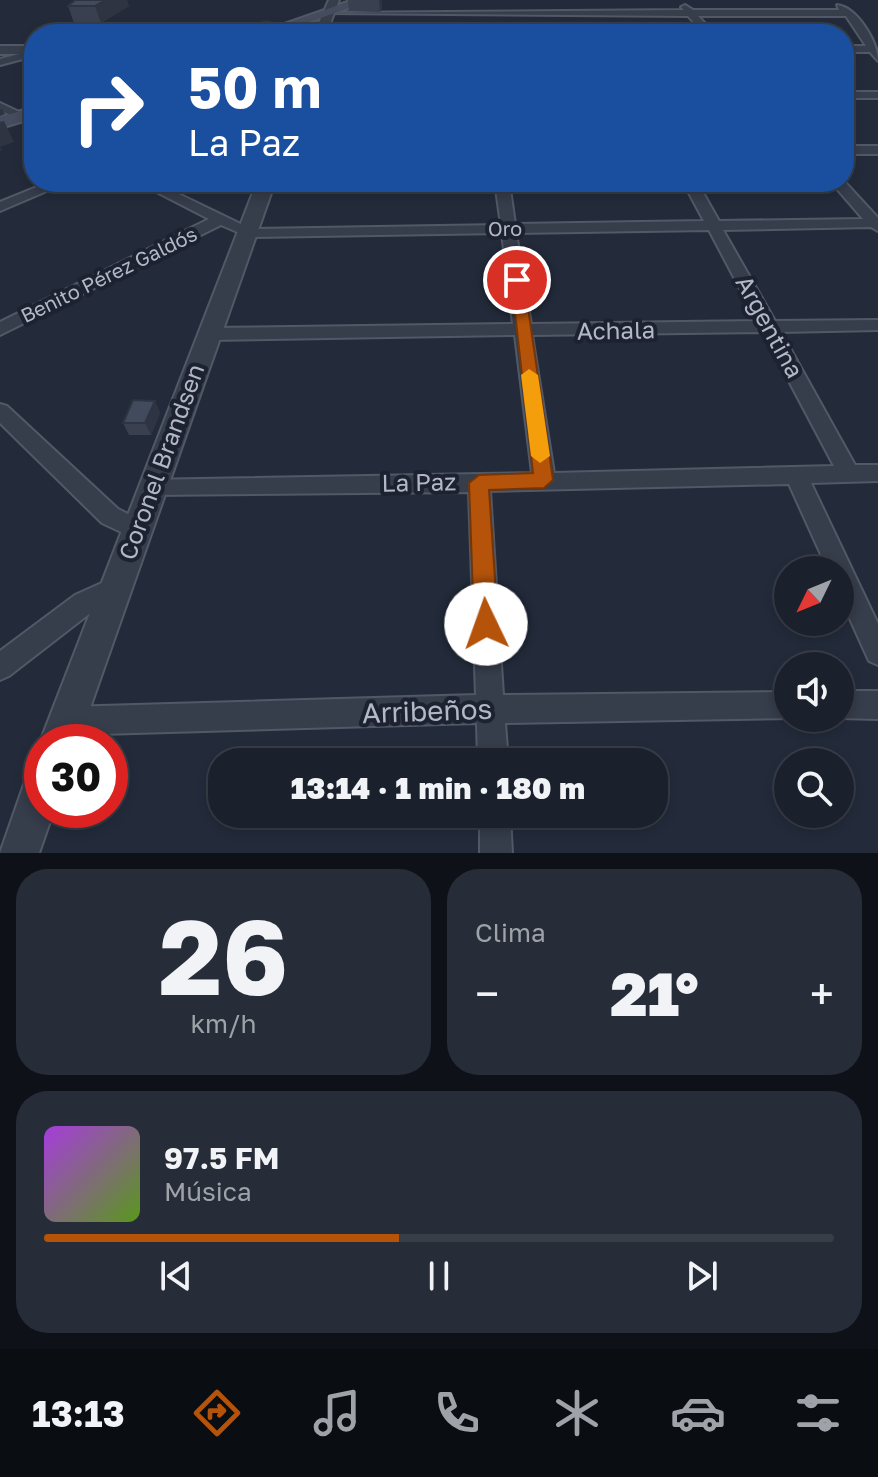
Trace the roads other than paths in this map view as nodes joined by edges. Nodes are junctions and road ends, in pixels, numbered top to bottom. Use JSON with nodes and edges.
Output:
{"nodes":[{"id":1,"x":365,"y":0,"type":"edge"},
{"id":2,"x":475,"y":0,"type":"edge"},
{"id":3,"x":590,"y":0,"type":"edge"},
{"id":4,"x":680,"y":0,"type":"edge"},
{"id":5,"x":830,"y":0,"type":"edge"},
{"id":6,"x":331,"y":6,"type":"edge"},
{"id":7,"x":690,"y":13,"type":"junction"},
{"id":8,"x":849,"y":13,"type":"junction"},
{"id":9,"x":597,"y":14,"type":"junction"},
{"id":10,"x":478,"y":19,"type":"junction"},
{"id":11,"x":287,"y":24,"type":"edge"},
{"id":12,"x":603,"y":24,"type":"dead end"},
{"id":13,"x":700,"y":24,"type":"edge"},
{"id":14,"x":0,"y":50,"type":"edge"},
{"id":15,"x":854,"y":50,"type":"edge"},
{"id":16,"x":24,"y":51,"type":"edge"},
{"id":17,"x":874,"y":53,"type":"edge"},
{"id":18,"x":24,"y":54,"type":"edge"},
{"id":19,"x":0,"y":62,"type":"edge"},
{"id":20,"x":854,"y":95,"type":"edge"},
{"id":21,"x":878,"y":95,"type":"edge"},
{"id":22,"x":0,"y":106,"type":"edge"},
{"id":23,"x":24,"y":115,"type":"edge"},
{"id":24,"x":24,"y":118,"type":"edge"},
{"id":25,"x":0,"y":123,"type":"edge"},
{"id":26,"x":854,"y":150,"type":"edge"},
{"id":27,"x":878,"y":150,"type":"edge"},
{"id":28,"x":37,"y":192,"type":"edge"},
{"id":29,"x":164,"y":192,"type":"edge"},
{"id":30,"x":263,"y":192,"type":"edge"},
{"id":31,"x":503,"y":192,"type":"edge"},
{"id":32,"x":695,"y":192,"type":"edge"},
{"id":33,"x":847,"y":192,"type":"edge"},
{"id":34,"x":0,"y":207,"type":"edge"},
{"id":35,"x":219,"y":220,"type":"junction"},
{"id":36,"x":877,"y":224,"type":"edge"},
{"id":37,"x":713,"y":226,"type":"junction"},
{"id":38,"x":509,"y":229,"type":"junction"},
{"id":39,"x":249,"y":233,"type":"junction"},
{"id":40,"x":878,"y":325,"type":"edge"},
{"id":41,"x":770,"y":328,"type":"junction"},
{"id":42,"x":0,"y":329,"type":"edge"},
{"id":43,"x":524,"y":332,"type":"junction"},
{"id":44,"x":210,"y":334,"type":"junction"},
{"id":45,"x":4,"y":420,"type":"edge"},
{"id":46,"x":849,"y":473,"type":"junction"},
{"id":47,"x":878,"y":473,"type":"edge"},
{"id":48,"x":796,"y":475,"type":"junction"},
{"id":49,"x":544,"y":480,"type":"junction"},
{"id":50,"x":479,"y":483,"type":"junction"},
{"id":51,"x":152,"y":486,"type":"junction"},
{"id":52,"x":138,"y":530,"type":"junction"},
{"id":53,"x":834,"y":556,"type":"edge"},
{"id":54,"x":115,"y":588,"type":"junction"},
{"id":55,"x":854,"y":600,"type":"edge"},
{"id":56,"x":878,"y":652,"type":"edge"},
{"id":57,"x":0,"y":667,"type":"edge"},
{"id":58,"x":854,"y":705,"type":"edge"},
{"id":59,"x":878,"y":705,"type":"edge"},
{"id":60,"x":774,"y":706,"type":"edge"},
{"id":61,"x":490,"y":709,"type":"junction"},
{"id":62,"x":65,"y":724,"type":"edge"},
{"id":63,"x":128,"y":728,"type":"edge"},
{"id":64,"x":492,"y":748,"type":"edge"},
{"id":65,"x":27,"y":828,"type":"edge"},
{"id":66,"x":495,"y":828,"type":"edge"},
{"id":67,"x":18,"y":853,"type":"edge"},
{"id":68,"x":496,"y":853,"type":"edge"}],
"edges":[{"from":1,"to":6,"type":"main road"},
{"from":2,"to":10,"type":"street"},
{"from":3,"to":9,"type":"street"},
{"from":4,"to":7,"type":"street"},
{"from":5,"to":8,"type":"street"},
{"from":6,"to":10,"type":"street"},
{"from":6,"to":11,"type":"main road"},
{"from":7,"to":8,"type":"street"},
{"from":7,"to":9,"type":"street"},
{"from":7,"to":13,"type":"street"},
{"from":8,"to":17,"type":"street"},
{"from":9,"to":10,"type":"street"},
{"from":9,"to":12,"type":"street"},
{"from":14,"to":16,"type":"street"},
{"from":15,"to":17,"type":"street"},
{"from":18,"to":19,"type":"street"},
{"from":20,"to":21,"type":"street"},
{"from":22,"to":23,"type":"street"},
{"from":24,"to":25,"type":"main road"},
{"from":26,"to":27,"type":"street"},
{"from":28,"to":34,"type":"street"},
{"from":29,"to":35,"type":"street","name":"Oro"},
{"from":30,"to":39,"type":"street","name":"Coronel Brandsen"},
{"from":31,"to":38,"type":"street"},
{"from":32,"to":37,"type":"street","name":"Argentina"},
{"from":33,"to":36,"type":"street"},
{"from":35,"to":39,"type":"street","name":"Oro"},
{"from":35,"to":42,"type":"street","name":"Benito Pérez Galdós"},
{"from":36,"to":37,"type":"street","name":"Oro"},
{"from":37,"to":38,"type":"street","name":"Oro"},
{"from":37,"to":41,"type":"street","name":"Argentina"},
{"from":38,"to":39,"type":"street","name":"Oro"},
{"from":38,"to":43,"type":"street"},
{"from":39,"to":44,"type":"street","name":"Coronel Brandsen"},
{"from":40,"to":41,"type":"street","name":"Achala"},
{"from":41,"to":43,"type":"street","name":"Achala"},
{"from":41,"to":46,"type":"street","name":"Argentina"},
{"from":43,"to":44,"type":"street","name":"Achala"},
{"from":43,"to":49,"type":"street"},
{"from":44,"to":51,"type":"street","name":"Coronel Brandsen"},
{"from":45,"to":52,"type":"street"},
{"from":46,"to":47,"type":"street","name":"La Paz"},
{"from":46,"to":48,"type":"street","name":"La Paz"},
{"from":48,"to":49,"type":"street","name":"La Paz"},
{"from":48,"to":53,"type":"street"},
{"from":49,"to":50,"type":"street","name":"La Paz"},
{"from":50,"to":51,"type":"street","name":"La Paz"},
{"from":50,"to":61,"type":"street"},
{"from":51,"to":52,"type":"street","name":"Coronel Brandsen"},
{"from":52,"to":54,"type":"street","name":"Coronel Brandsen"},
{"from":54,"to":57,"type":"street"},
{"from":54,"to":62,"type":"street","name":"Coronel Brandsen"},
{"from":55,"to":56,"type":"street"},
{"from":58,"to":59,"type":"street"},
{"from":60,"to":61,"type":"street","name":"Arribeños"},
{"from":61,"to":63,"type":"street","name":"Arribeños"},
{"from":61,"to":64,"type":"street"},
{"from":65,"to":67,"type":"street"},
{"from":66,"to":68,"type":"street"}]}
